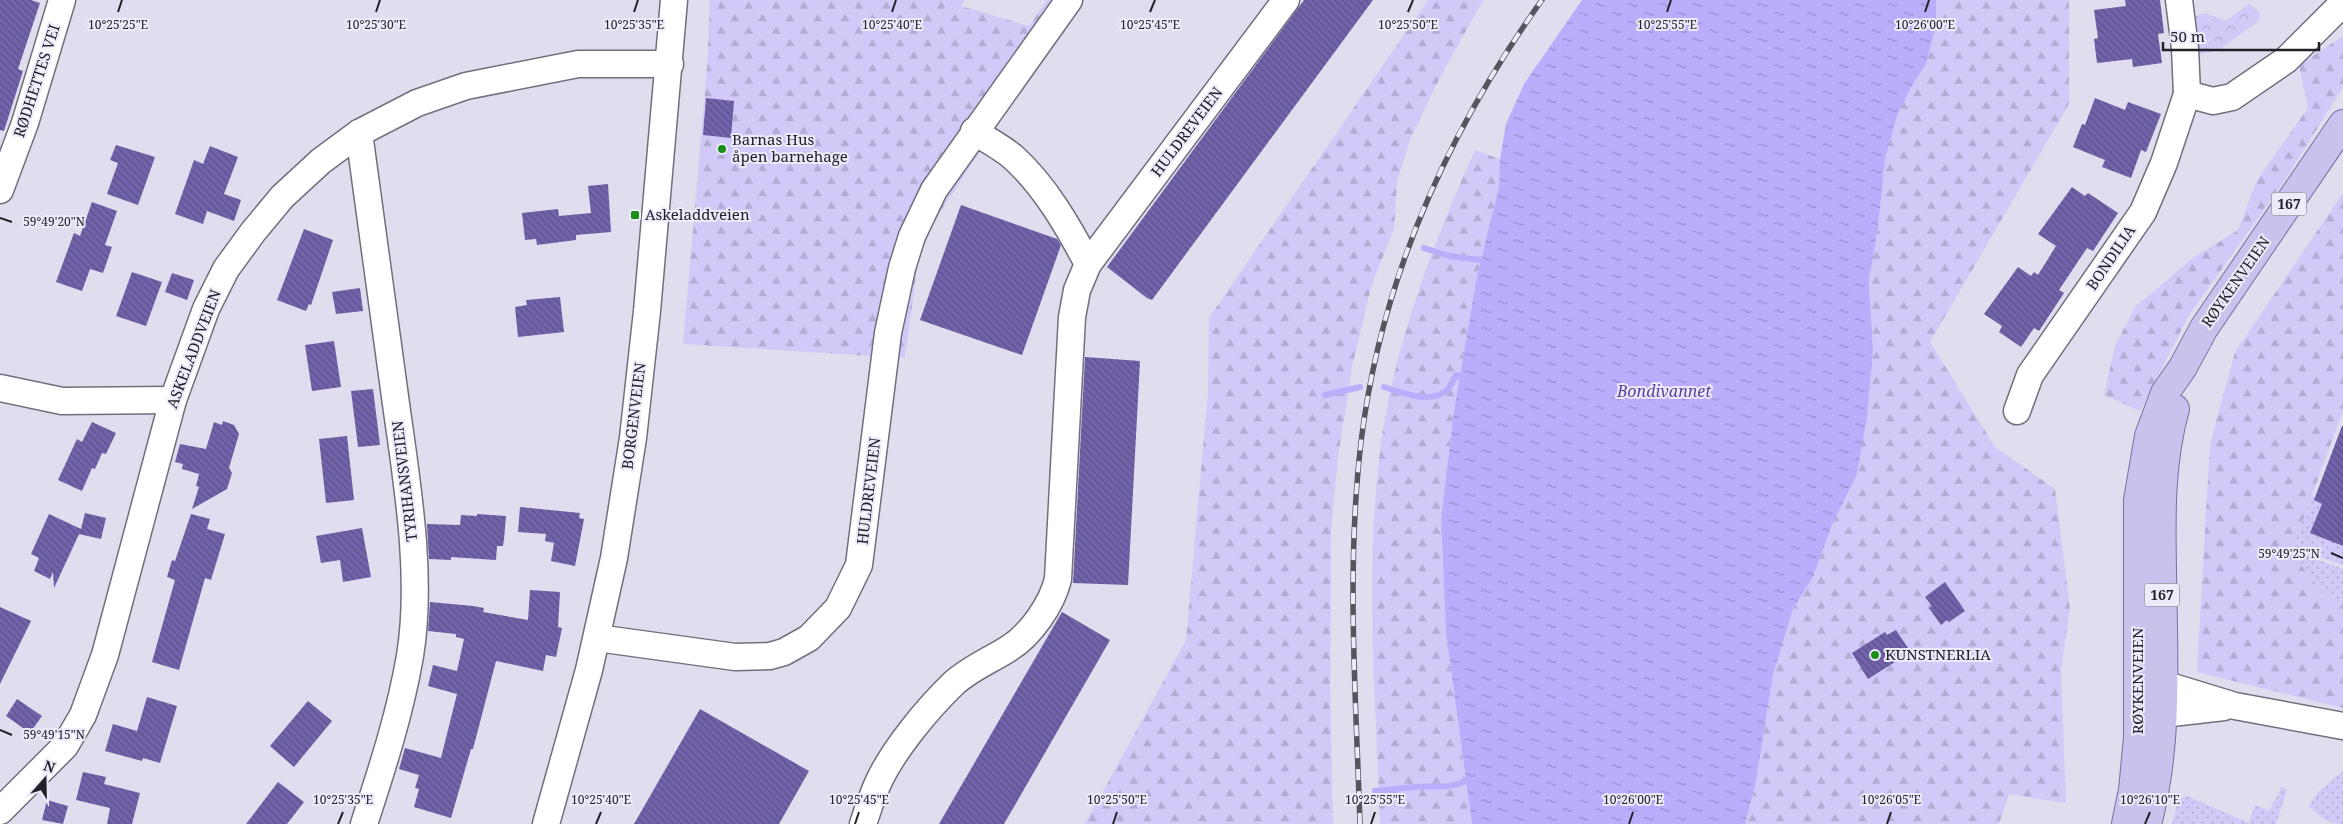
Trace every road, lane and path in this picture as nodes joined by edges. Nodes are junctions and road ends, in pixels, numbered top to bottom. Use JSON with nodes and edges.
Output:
{"nodes":[{"id":1,"x":62,"y":0,"type":"edge"},
{"id":2,"x":674,"y":0,"type":"edge"},
{"id":3,"x":1069,"y":0,"type":"edge"},
{"id":4,"x":1286,"y":0,"type":"edge"},
{"id":5,"x":2179,"y":0,"type":"edge"},
{"id":6,"x":2343,"y":3,"type":"edge"},
{"id":7,"x":670,"y":64,"type":"junction"},
{"id":8,"x":2187,"y":94,"type":"junction"},
{"id":9,"x":2343,"y":124,"type":"edge"},
{"id":10,"x":974,"y":132,"type":"junction"},
{"id":11,"x":358,"y":133,"type":"junction"},
{"id":12,"x":0,"y":190,"type":"edge"},
{"id":13,"x":1088,"y":264,"type":"junction"},
{"id":14,"x":1071,"y":340,"type":"junction"},
{"id":15,"x":1049,"y":365,"type":"dead end"},
{"id":16,"x":2183,"y":367,"type":"junction"},
{"id":17,"x":0,"y":388,"type":"edge"},
{"id":18,"x":173,"y":400,"type":"junction"},
{"id":19,"x":2017,"y":411,"type":"dead end"},
{"id":20,"x":597,"y":638,"type":"junction"},
{"id":21,"x":2163,"y":684,"type":"junction"},
{"id":22,"x":2138,"y":694,"type":"junction"},
{"id":23,"x":2235,"y":706,"type":"junction"},
{"id":24,"x":2163,"y":714,"type":"junction"},
{"id":25,"x":2343,"y":726,"type":"edge"},
{"id":26,"x":0,"y":811,"type":"edge"},
{"id":27,"x":364,"y":824,"type":"edge"},
{"id":28,"x":546,"y":824,"type":"edge"},
{"id":29,"x":863,"y":824,"type":"edge"},
{"id":30,"x":2126,"y":824,"type":"edge"},
{"id":31,"x":2147,"y":824,"type":"edge"}],
"edges":[{"from":1,"to":12,"type":"street","name":"RØDHETTES VEI"},
{"from":2,"to":7,"type":"street","name":"BORGENVEIEN"},
{"from":3,"to":10,"type":"street","name":"HULDREVEIEN"},
{"from":4,"to":13,"type":"street","name":"HULDREVEIEN"},
{"from":5,"to":8,"type":"street","name":"BONDILIA"},
{"from":6,"to":8,"type":"street"},
{"from":7,"to":11,"type":"street","name":"ASKELADDVEIEN"},
{"from":7,"to":20,"type":"street","name":"BORGENVEIEN"},
{"from":8,"to":19,"type":"street","name":"BONDILIA"},
{"from":9,"to":16,"type":"main road","name":"RØYKENVEIEN","number":"167"},
{"from":10,"to":13,"type":"street"},
{"from":10,"to":20,"type":"street","name":"HULDREVEIEN"},
{"from":11,"to":18,"type":"street","name":"ASKELADDVEIEN"},
{"from":11,"to":27,"type":"street","name":"TYRIHANSVEIEN"},
{"from":13,"to":14,"type":"street","name":"HULDREVEIEN"},
{"from":14,"to":15,"type":"street"},
{"from":14,"to":29,"type":"street","name":"HULDREVEIEN"},
{"from":16,"to":21,"type":"main road","name":"RØYKENVEIEN","number":"167"},
{"from":16,"to":22,"type":"main road","name":"RØYKENVEIEN","number":"167"},
{"from":17,"to":18,"type":"street"},
{"from":18,"to":26,"type":"street","name":"ASKELADDVEIEN"},
{"from":20,"to":28,"type":"street","name":"BORGENVEIEN"},
{"from":21,"to":22,"type":"street"},
{"from":21,"to":23,"type":"street"},
{"from":21,"to":24,"type":"main road","name":"RØYKENVEIEN","number":"167"},
{"from":22,"to":24,"type":"street"},
{"from":22,"to":30,"type":"main road","name":"RØYKENVEIEN","number":"167"},
{"from":23,"to":24,"type":"street"},
{"from":23,"to":25,"type":"street"},
{"from":24,"to":31,"type":"main road","name":"RØYKENVEIEN","number":"167"}]}
